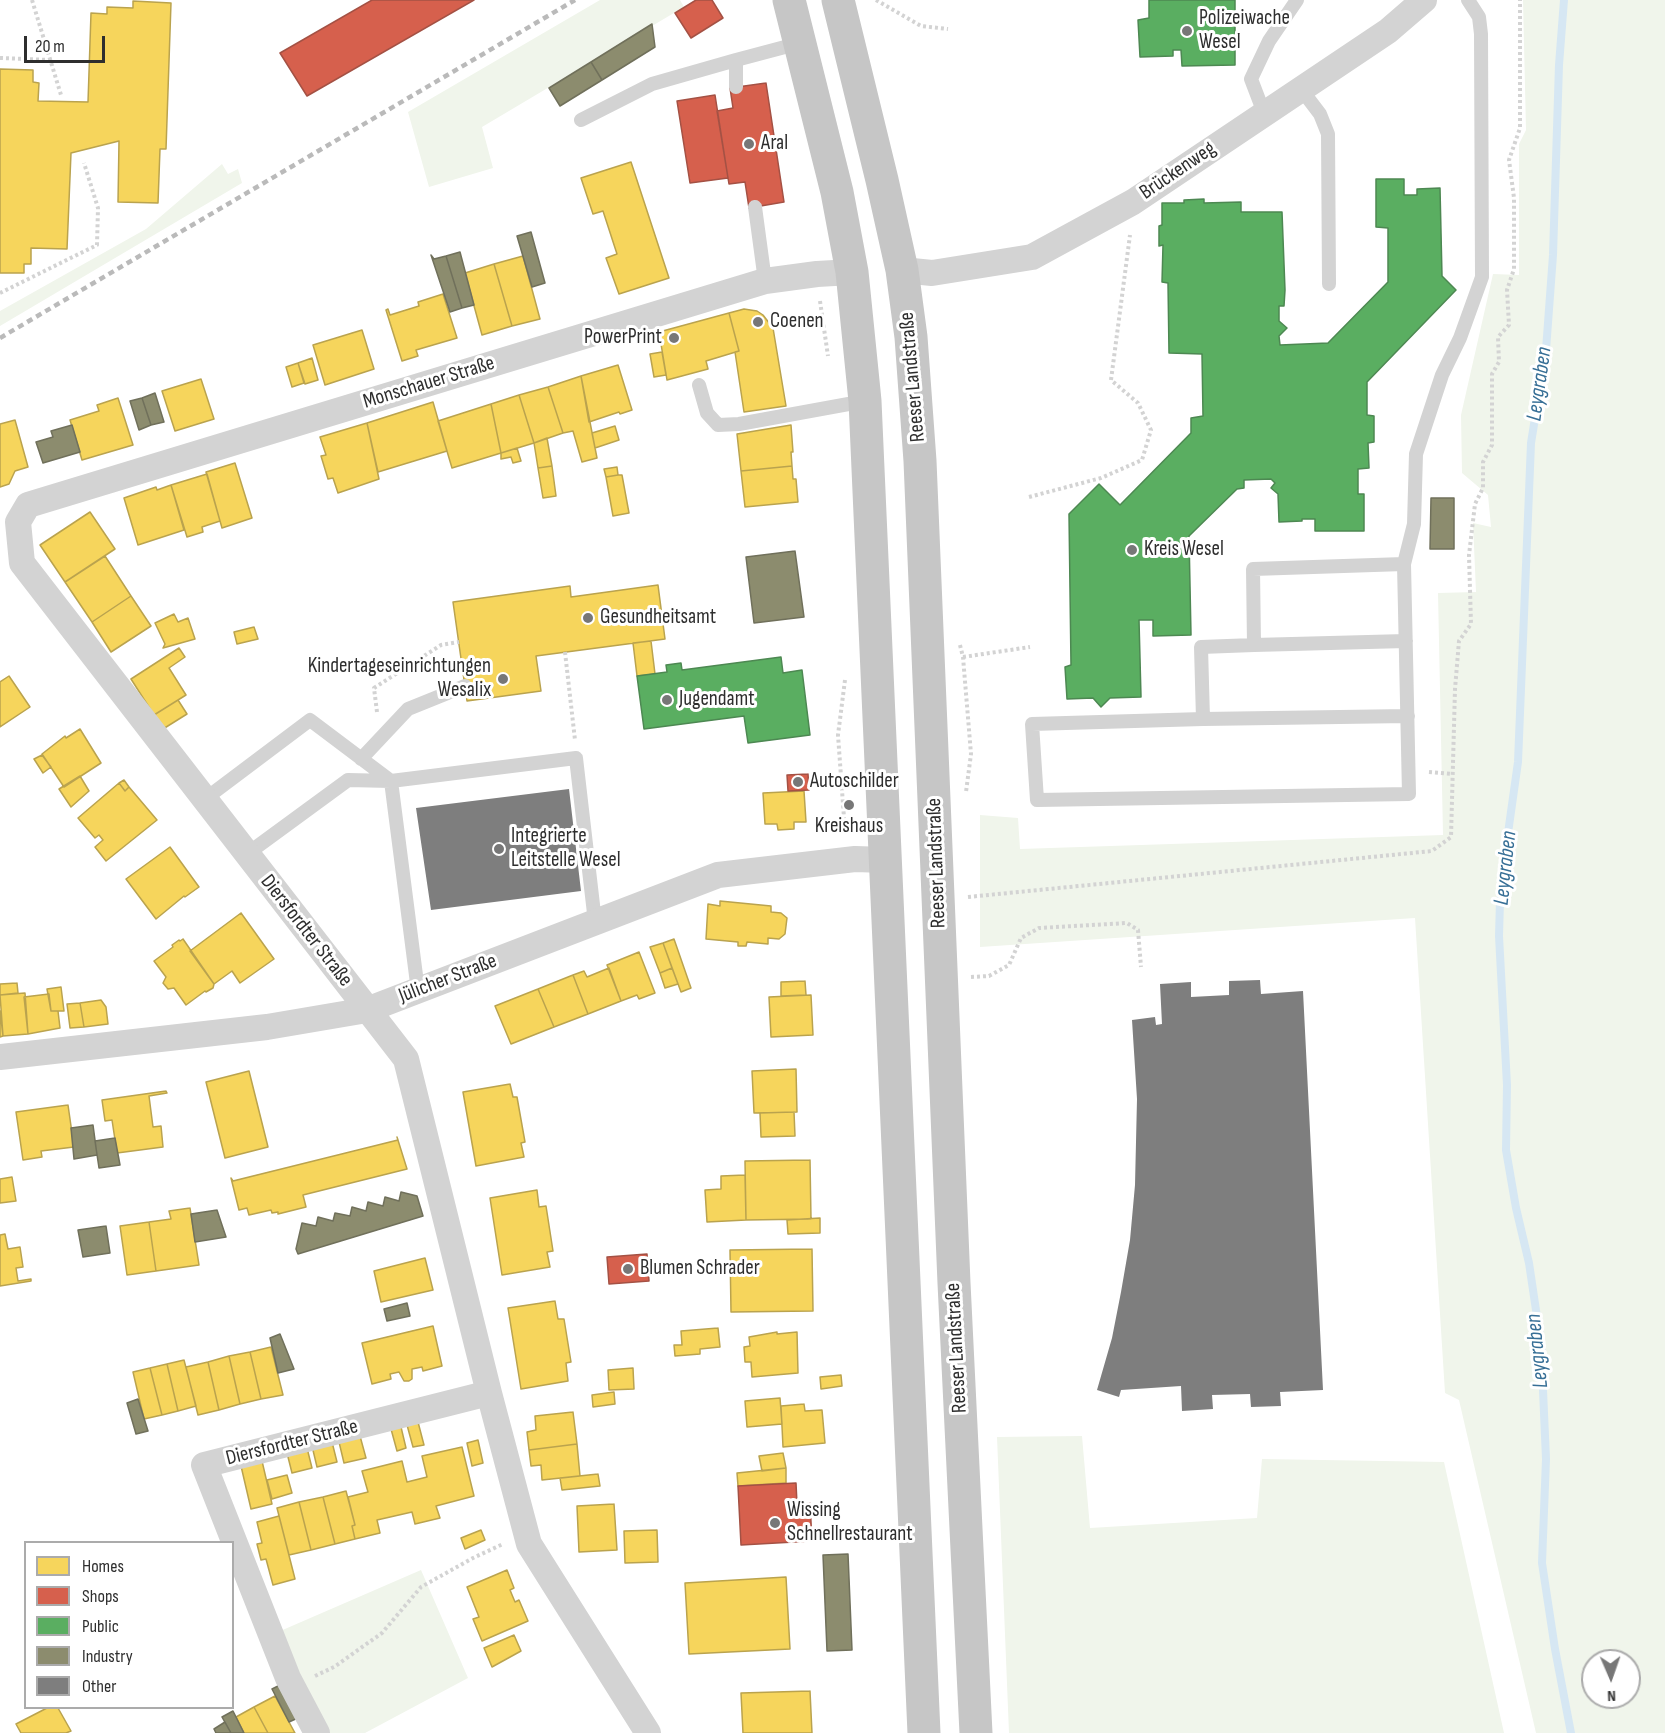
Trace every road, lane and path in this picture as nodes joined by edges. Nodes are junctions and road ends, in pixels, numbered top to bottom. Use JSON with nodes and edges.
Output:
{"nodes":[{"id":1,"x":32,"y":0,"type":"edge"},
{"id":2,"x":789,"y":0,"type":"edge"},
{"id":3,"x":837,"y":0,"type":"edge"},
{"id":4,"x":876,"y":0,"type":"edge"},
{"id":5,"x":1297,"y":0,"type":"edge"},
{"id":6,"x":1423,"y":0,"type":"edge"},
{"id":7,"x":1468,"y":0,"type":"edge"},
{"id":8,"x":948,"y":29,"type":"dead end"},
{"id":9,"x":800,"y":43,"type":"junction"},
{"id":10,"x":0,"y":58,"type":"edge"},
{"id":11,"x":50,"y":60,"type":"junction"},
{"id":12,"x":736,"y":60,"type":"junction"},
{"id":13,"x":736,"y":87,"type":"dead end"},
{"id":14,"x":1301,"y":89,"type":"junction"},
{"id":15,"x":62,"y":95,"type":"dead end"},
{"id":16,"x":1264,"y":113,"type":"junction"},
{"id":17,"x":581,"y":120,"type":"dead end"},
{"id":18,"x":84,"y":163,"type":"dead end"},
{"id":19,"x":1133,"y":202,"type":"junction"},
{"id":20,"x":755,"y":207,"type":"dead end"},
{"id":21,"x":902,"y":270,"type":"junction"},
{"id":22,"x":852,"y":272,"type":"junction"},
{"id":23,"x":765,"y":281,"type":"junction"},
{"id":24,"x":1329,"y":284,"type":"dead end"},
{"id":25,"x":0,"y":293,"type":"edge"},
{"id":26,"x":699,"y":385,"type":"dead end"},
{"id":27,"x":865,"y":400,"type":"junction"},
{"id":28,"x":1029,"y":497,"type":"dead end"},
{"id":29,"x":18,"y":522,"type":"joint"},
{"id":30,"x":1404,"y":564,"type":"junction"},
{"id":31,"x":1406,"y":641,"type":"junction"},
{"id":32,"x":459,"y":642,"type":"dead end"},
{"id":33,"x":1254,"y":645,"type":"junction"},
{"id":34,"x":1030,"y":647,"type":"dead end"},
{"id":35,"x":565,"y":652,"type":"dead end"},
{"id":36,"x":963,"y":657,"type":"dead end"},
{"id":37,"x":465,"y":686,"type":"dead end"},
{"id":38,"x":1408,"y":716,"type":"junction"},
{"id":39,"x":1203,"y":719,"type":"junction"},
{"id":40,"x":381,"y":737,"type":"junction"},
{"id":41,"x":576,"y":758,"type":"junction"},
{"id":42,"x":361,"y":759,"type":"junction"},
{"id":43,"x":1425,"y":772,"type":"dead end"},
{"id":44,"x":1452,"y":774,"type":"dead end"},
{"id":45,"x":391,"y":781,"type":"junction"},
{"id":46,"x":205,"y":799,"type":"junction"},
{"id":47,"x":247,"y":854,"type":"junction"},
{"id":48,"x":885,"y":860,"type":"junction"},
{"id":49,"x":595,"y":922,"type":"junction"},
{"id":50,"x":1141,"y":967,"type":"dead end"},
{"id":51,"x":967,"y":977,"type":"dead end"},
{"id":52,"x":418,"y":991,"type":"junction"},
{"id":53,"x":367,"y":1010,"type":"junction"},
{"id":54,"x":0,"y":1057,"type":"edge"},
{"id":55,"x":489,"y":1393,"type":"junction"},
{"id":56,"x":526,"y":1534,"type":"junction"},
{"id":57,"x":292,"y":1687,"type":"junction"},
{"id":58,"x":317,"y":1733,"type":"edge"},
{"id":59,"x":648,"y":1733,"type":"edge"},
{"id":60,"x":924,"y":1733,"type":"edge"},
{"id":61,"x":976,"y":1733,"type":"edge"}],
"edges":[{"from":1,"to":11,"type":"path"},
{"from":2,"to":9,"type":"main road"},
{"from":3,"to":21,"type":"main road","name":"Reeser Landstraße"},
{"from":4,"to":8,"type":"path"},
{"from":5,"to":16,"type":"lane"},
{"from":6,"to":14,"type":"street","name":"Brückenweg"},
{"from":7,"to":30,"type":"lane"},
{"from":9,"to":12,"type":"lane"},
{"from":9,"to":22,"type":"main road"},
{"from":10,"to":11,"type":"path"},
{"from":11,"to":15,"type":"path"},
{"from":12,"to":13,"type":"lane"},
{"from":12,"to":17,"type":"lane"},
{"from":14,"to":16,"type":"street","name":"Brückenweg"},
{"from":14,"to":24,"type":"lane"},
{"from":16,"to":19,"type":"street","name":"Brückenweg"},
{"from":18,"to":25,"type":"path"},
{"from":19,"to":21,"type":"street","name":"Brückenweg"},
{"from":19,"to":28,"type":"path"},
{"from":20,"to":23,"type":"lane"},
{"from":21,"to":22,"type":"main road"},
{"from":21,"to":61,"type":"main road","name":"Reeser Landstraße"},
{"from":22,"to":23,"type":"street","name":"Monschauer Straße"},
{"from":22,"to":27,"type":"main road"},
{"from":23,"to":29,"type":"street","name":"Monschauer Straße"},
{"from":26,"to":27,"type":"lane"},
{"from":27,"to":48,"type":"main road"},
{"from":29,"to":46,"type":"street","name":"Diersfordter Straße"},
{"from":30,"to":31,"type":"lane"},
{"from":30,"to":33,"type":"lane"},
{"from":31,"to":33,"type":"lane"},
{"from":31,"to":38,"type":"lane"},
{"from":32,"to":40,"type":"path"},
{"from":33,"to":39,"type":"lane"},
{"from":34,"to":36,"type":"path"},
{"from":35,"to":41,"type":"path"},
{"from":37,"to":40,"type":"lane"},
{"from":38,"to":39,"type":"lane"},
{"from":38,"to":39,"type":"lane"},
{"from":40,"to":42,"type":"lane"},
{"from":41,"to":45,"type":"lane"},
{"from":41,"to":49,"type":"lane"},
{"from":42,"to":45,"type":"lane"},
{"from":42,"to":46,"type":"lane"},
{"from":43,"to":44,"type":"path"},
{"from":45,"to":47,"type":"lane"},
{"from":45,"to":52,"type":"lane"},
{"from":46,"to":47,"type":"street","name":"Diersfordter Straße"},
{"from":47,"to":53,"type":"street","name":"Diersfordter Straße"},
{"from":48,"to":49,"type":"street","name":"Jülicher Straße"},
{"from":48,"to":60,"type":"main road"},
{"from":49,"to":52,"type":"street","name":"Jülicher Straße"},
{"from":50,"to":51,"type":"path"},
{"from":52,"to":53,"type":"street","name":"Jülicher Straße"},
{"from":53,"to":54,"type":"street","name":"Jülicher Straße"},
{"from":53,"to":55,"type":"street","name":"Diersfordter Straße"},
{"from":55,"to":56,"type":"street","name":"Diersfordter Straße"},
{"from":55,"to":57,"type":"street","name":"Diersfordter Straße"},
{"from":56,"to":57,"type":"path"},
{"from":56,"to":59,"type":"street","name":"Diersfordter Straße"},
{"from":57,"to":58,"type":"street","name":"Diersfordter Straße"}]}
